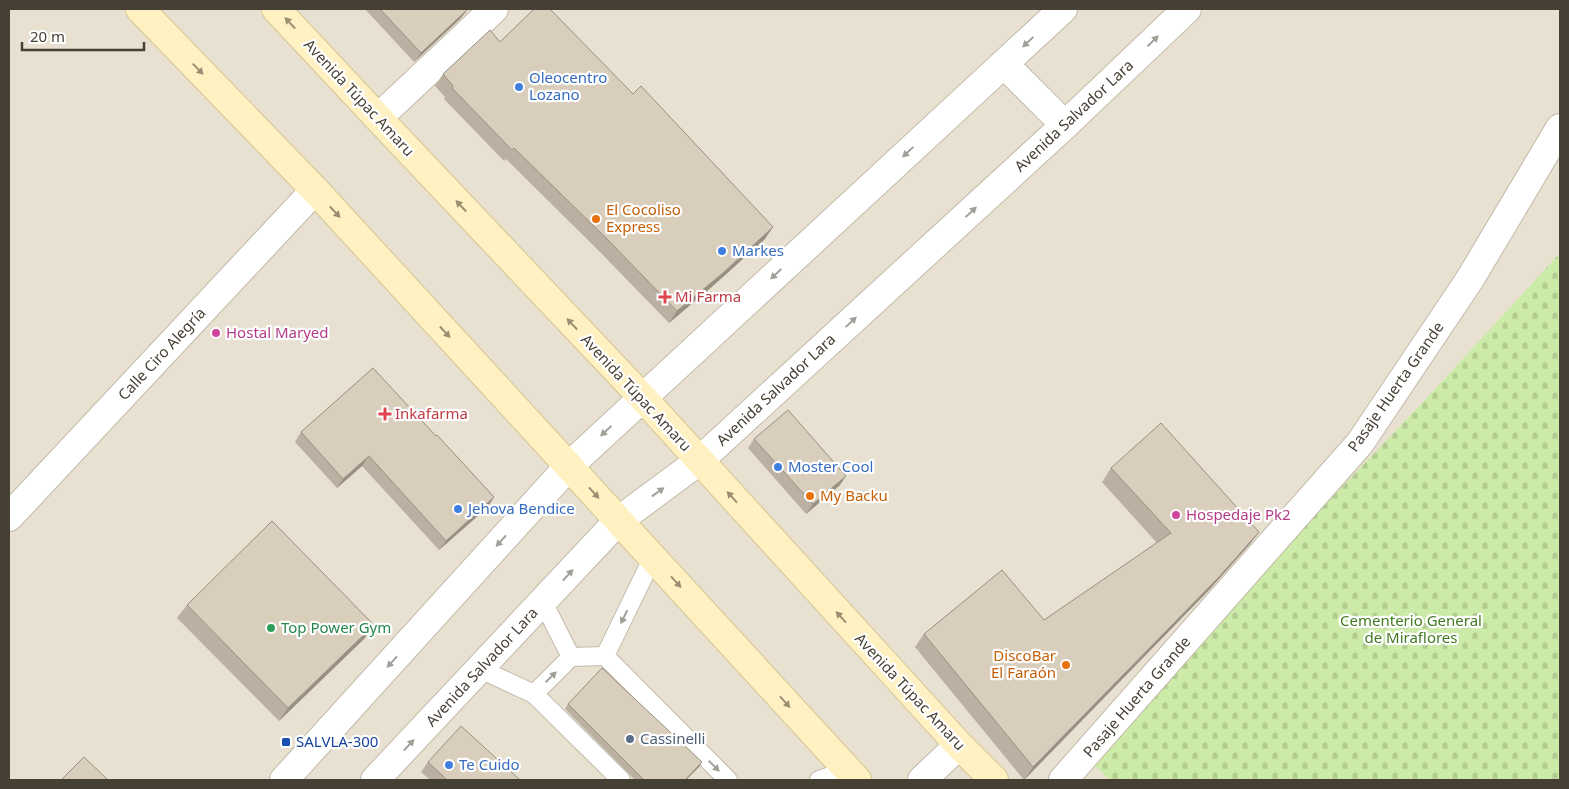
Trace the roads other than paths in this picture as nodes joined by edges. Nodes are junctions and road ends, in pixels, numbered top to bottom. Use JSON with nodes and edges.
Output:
{"nodes":[{"id":1,"x":140,"y":9,"type":"edge"},
{"id":2,"x":276,"y":9,"type":"edge"},
{"id":3,"x":494,"y":9,"type":"edge"},
{"id":4,"x":1063,"y":9,"type":"edge"},
{"id":5,"x":1187,"y":9,"type":"edge"},
{"id":6,"x":1004,"y":64,"type":"junction"},
{"id":7,"x":378,"y":118,"type":"junction"},
{"id":8,"x":1065,"y":125,"type":"junction"},
{"id":9,"x":1560,"y":128,"type":"edge"},
{"id":10,"x":315,"y":190,"type":"junction"},
{"id":11,"x":642,"y":398,"type":"junction"},
{"id":12,"x":699,"y":461,"type":"junction"},
{"id":13,"x":569,"y":466,"type":"junction"},
{"id":14,"x":9,"y":517,"type":"edge"},
{"id":15,"x":618,"y":521,"type":"junction"},
{"id":16,"x":653,"y":557,"type":"junction"},
{"id":17,"x":543,"y":602,"type":"junction"},
{"id":18,"x":605,"y":656,"type":"junction"},
{"id":19,"x":572,"y":657,"type":"junction"},
{"id":20,"x":480,"y":669,"type":"junction"},
{"id":21,"x":534,"y":694,"type":"junction"},
{"id":22,"x":959,"y":745,"type":"junction"},
{"id":23,"x":852,"y":775,"type":"edge"},
{"id":24,"x":284,"y":780,"type":"edge"},
{"id":25,"x":375,"y":780,"type":"edge"},
{"id":26,"x":620,"y":780,"type":"edge"},
{"id":27,"x":728,"y":780,"type":"edge"},
{"id":28,"x":819,"y":780,"type":"edge"},
{"id":29,"x":922,"y":780,"type":"edge"},
{"id":30,"x":994,"y":780,"type":"edge"},
{"id":31,"x":1063,"y":780,"type":"edge"}],
"edges":[{"from":1,"to":10,"type":"main road","one_way":true},
{"from":7,"to":2,"type":"main road","name":"Avenida Túpac Amaru","one_way":true},
{"from":3,"to":7,"type":"street"},
{"from":4,"to":6,"type":"street","one_way":true},
{"from":8,"to":5,"type":"street","name":"Avenida Salvador Lara","one_way":true},
{"from":6,"to":8,"type":"street"},
{"from":6,"to":11,"type":"street","one_way":true},
{"from":11,"to":7,"type":"main road","name":"Avenida Túpac Amaru","one_way":true},
{"from":12,"to":8,"type":"street","name":"Avenida Salvador Lara","one_way":true},
{"from":9,"to":31,"type":"street","name":"Pasaje Huerta Grande"},
{"from":10,"to":13,"type":"main road","one_way":true},
{"from":10,"to":14,"type":"street","name":"Calle Ciro Alegría"},
{"from":11,"to":12,"type":"main road","name":"Avenida Túpac Amaru"},
{"from":11,"to":13,"type":"street","one_way":true},
{"from":15,"to":12,"type":"street","name":"Avenida Salvador Lara","one_way":true},
{"from":22,"to":12,"type":"main road","name":"Avenida Túpac Amaru","one_way":true},
{"from":13,"to":15,"type":"main road","one_way":true},
{"from":13,"to":24,"type":"street","one_way":true},
{"from":15,"to":16,"type":"main road"},
{"from":17,"to":15,"type":"street","name":"Avenida Salvador Lara","one_way":true},
{"from":16,"to":18,"type":"lane","one_way":true},
{"from":16,"to":23,"type":"main road","one_way":true},
{"from":17,"to":19,"type":"lane"},
{"from":17,"to":20,"type":"street","name":"Avenida Salvador Lara"},
{"from":18,"to":19,"type":"lane"},
{"from":18,"to":27,"type":"lane","one_way":true},
{"from":21,"to":19,"type":"lane","one_way":true},
{"from":20,"to":21,"type":"lane"},
{"from":25,"to":20,"type":"street","name":"Avenida Salvador Lara","one_way":true},
{"from":21,"to":26,"type":"lane"},
{"from":22,"to":29,"type":"street"},
{"from":22,"to":30,"type":"main road","name":"Avenida Túpac Amaru"},
{"from":23,"to":28,"type":"lane"}]}
